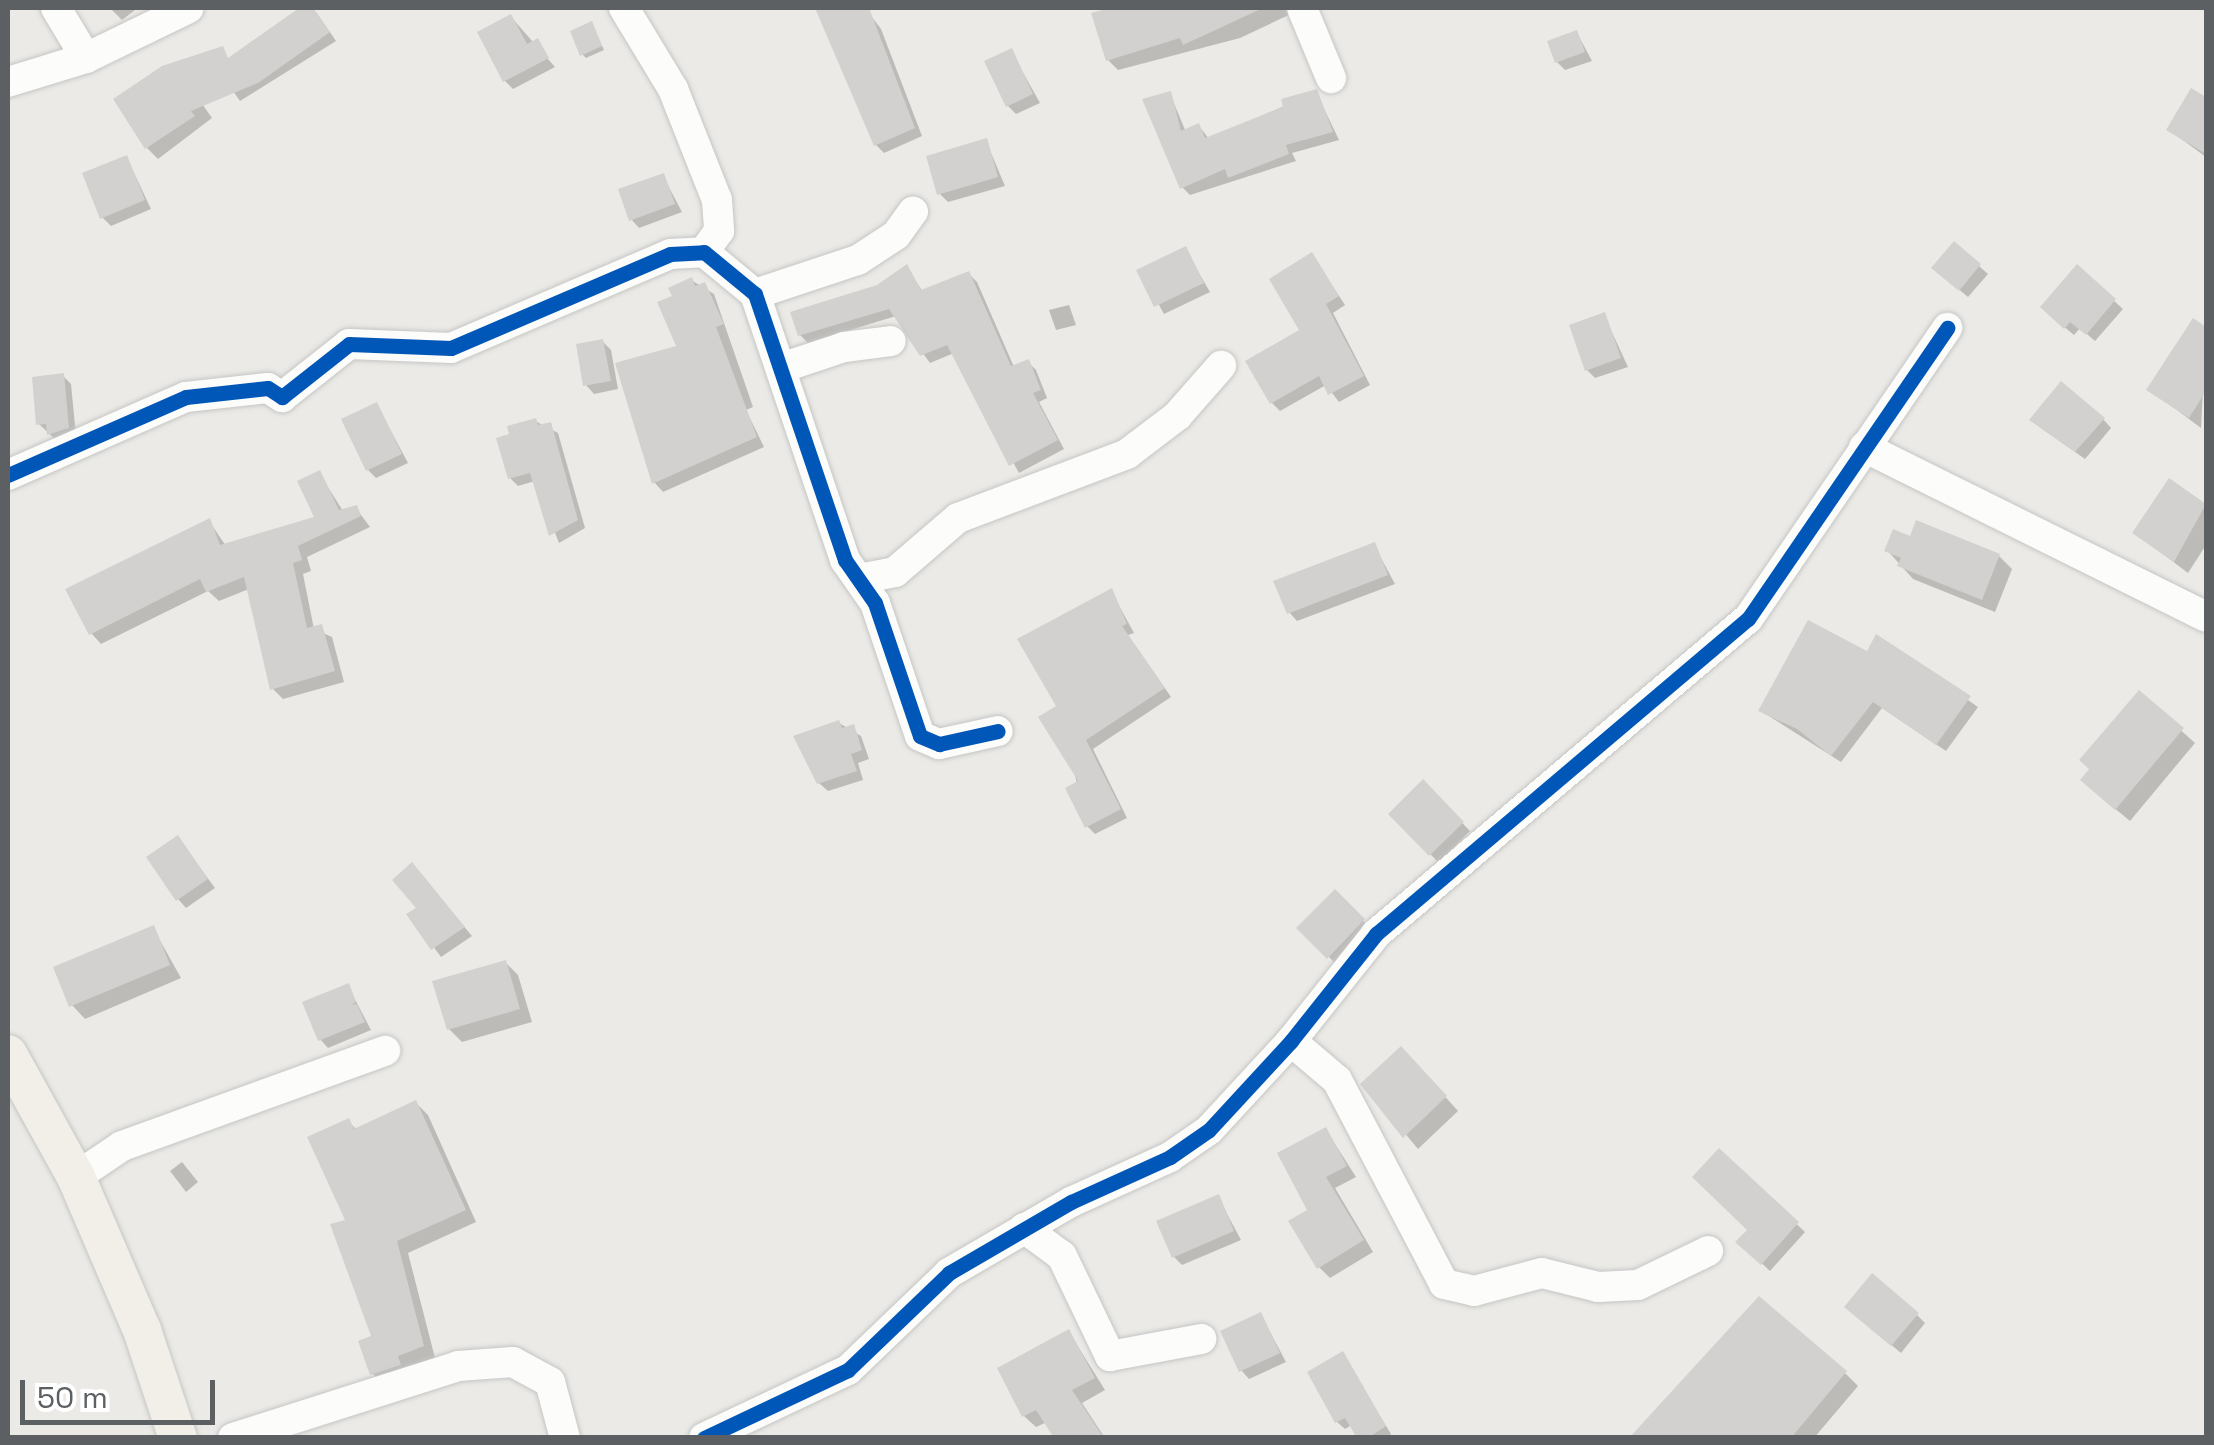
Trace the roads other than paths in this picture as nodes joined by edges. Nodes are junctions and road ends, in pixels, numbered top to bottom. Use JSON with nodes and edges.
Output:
{"nodes":[{"id":1,"x":56,"y":8,"type":"edge"},
{"id":2,"x":189,"y":8,"type":"edge"},
{"id":3,"x":624,"y":8,"type":"edge"},
{"id":4,"x":1302,"y":8,"type":"edge"},
{"id":5,"x":86,"y":58,"type":"junction"},
{"id":6,"x":1330,"y":78,"type":"dead end"},
{"id":7,"x":8,"y":82,"type":"edge"},
{"id":8,"x":913,"y":212,"type":"dead end"},
{"id":9,"x":704,"y":252,"type":"junction"},
{"id":10,"x":754,"y":294,"type":"junction"},
{"id":11,"x":1947,"y":328,"type":"dead end"},
{"id":12,"x":891,"y":341,"type":"dead end"},
{"id":13,"x":1221,"y":366,"type":"dead end"},
{"id":14,"x":784,"y":367,"type":"junction"},
{"id":15,"x":1864,"y":447,"type":"junction"},
{"id":16,"x":8,"y":475,"type":"edge"},
{"id":17,"x":859,"y":579,"type":"junction"},
{"id":18,"x":2206,"y":617,"type":"edge"},
{"id":19,"x":998,"y":731,"type":"dead end"},
{"id":20,"x":1291,"y":1041,"type":"junction"},
{"id":21,"x":385,"y":1051,"type":"dead end"},
{"id":22,"x":8,"y":1054,"type":"edge"},
{"id":23,"x":76,"y":1177,"type":"junction"},
{"id":24,"x":1024,"y":1228,"type":"junction"},
{"id":25,"x":1708,"y":1251,"type":"dead end"},
{"id":26,"x":1201,"y":1339,"type":"dead end"},
{"id":27,"x":178,"y":1438,"type":"edge"},
{"id":28,"x":233,"y":1438,"type":"edge"},
{"id":29,"x":565,"y":1438,"type":"edge"},
{"id":30,"x":704,"y":1438,"type":"edge"}],
"edges":[{"from":1,"to":5,"type":"street"},
{"from":2,"to":5,"type":"street"},
{"from":3,"to":9,"type":"street"},
{"from":4,"to":6,"type":"street"},
{"from":5,"to":7,"type":"street"},
{"from":8,"to":10,"type":"street"},
{"from":9,"to":10,"type":"street"},
{"from":9,"to":16,"type":"street"},
{"from":10,"to":14,"type":"street"},
{"from":11,"to":15,"type":"street"},
{"from":12,"to":14,"type":"street"},
{"from":13,"to":17,"type":"street"},
{"from":14,"to":17,"type":"street"},
{"from":15,"to":18,"type":"street"},
{"from":15,"to":20,"type":"street"},
{"from":17,"to":19,"type":"street"},
{"from":20,"to":24,"type":"street"},
{"from":20,"to":25,"type":"street"},
{"from":21,"to":23,"type":"street"},
{"from":22,"to":23,"type":"main road"},
{"from":23,"to":27,"type":"main road"},
{"from":24,"to":26,"type":"street"},
{"from":24,"to":30,"type":"street"},
{"from":28,"to":29,"type":"street"}]}
